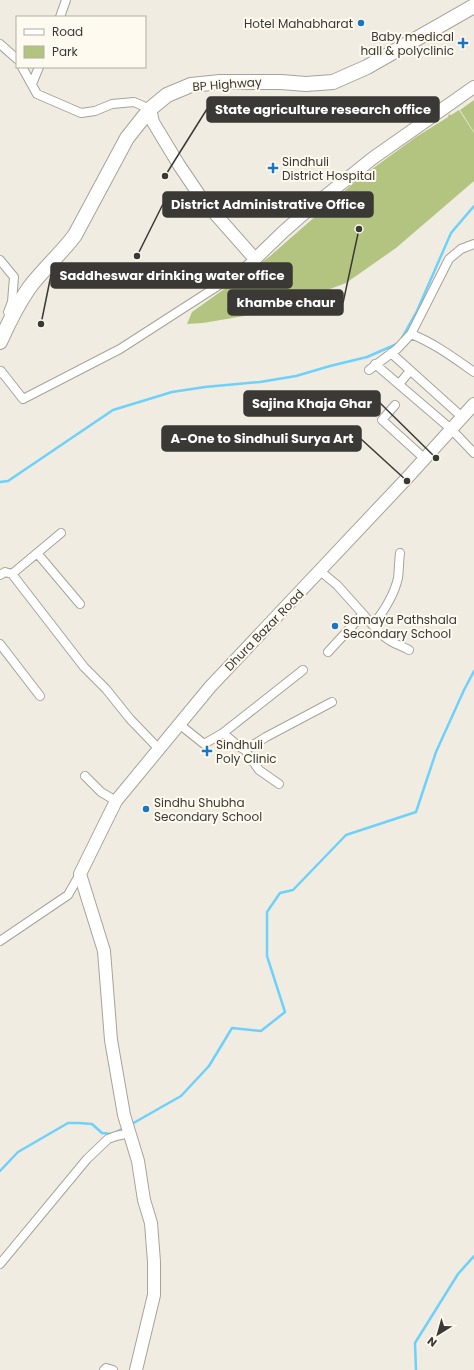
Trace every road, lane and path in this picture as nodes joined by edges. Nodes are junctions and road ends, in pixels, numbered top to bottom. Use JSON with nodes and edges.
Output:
{"nodes":[{"id":1,"x":66,"y":0,"type":"edge"},
{"id":2,"x":474,"y":6,"type":"edge"},
{"id":3,"x":60,"y":16,"type":"edge"},
{"id":4,"x":0,"y":44,"type":"edge"},
{"id":5,"x":16,"y":58,"type":"edge"},
{"id":6,"x":23,"y":68,"type":"edge"},
{"id":7,"x":40,"y":68,"type":"edge"},
{"id":8,"x":32,"y":84,"type":"junction"},
{"id":9,"x":474,"y":87,"type":"edge"},
{"id":10,"x":150,"y":109,"type":"junction"},
{"id":11,"x":474,"y":244,"type":"edge"},
{"id":12,"x":255,"y":259,"type":"junction"},
{"id":13,"x":0,"y":260,"type":"edge"},
{"id":14,"x":411,"y":334,"type":"junction"},
{"id":15,"x":2,"y":337,"type":"edge"},
{"id":16,"x":391,"y":354,"type":"junction"},
{"id":17,"x":376,"y":364,"type":"junction"},
{"id":18,"x":369,"y":370,"type":"dead end"},
{"id":19,"x":410,"y":371,"type":"junction"},
{"id":20,"x":0,"y":372,"type":"edge"},
{"id":21,"x":474,"y":372,"type":"edge"},
{"id":22,"x":399,"y":384,"type":"junction"},
{"id":23,"x":474,"y":404,"type":"edge"},
{"id":24,"x":395,"y":405,"type":"dead end"},
{"id":25,"x":462,"y":417,"type":"junction"},
{"id":26,"x":451,"y":429,"type":"junction"},
{"id":27,"x":474,"y":453,"type":"edge"},
{"id":28,"x":425,"y":459,"type":"junction"},
{"id":29,"x":61,"y":533,"type":"dead end"},
{"id":30,"x":37,"y":553,"type":"junction"},
{"id":31,"x":400,"y":553,"type":"dead end"},
{"id":32,"x":320,"y":570,"type":"junction"},
{"id":33,"x":12,"y":574,"type":"junction"},
{"id":34,"x":0,"y":575,"type":"edge"},
{"id":35,"x":80,"y":604,"type":"dead end"},
{"id":36,"x":363,"y":614,"type":"junction"},
{"id":37,"x":373,"y":625,"type":"junction"},
{"id":38,"x":0,"y":644,"type":"edge"},
{"id":39,"x":409,"y":650,"type":"dead end"},
{"id":40,"x":328,"y":652,"type":"dead end"},
{"id":41,"x":303,"y":670,"type":"dead end"},
{"id":42,"x":40,"y":696,"type":"dead end"},
{"id":43,"x":332,"y":702,"type":"dead end"},
{"id":44,"x":179,"y":724,"type":"junction"},
{"id":45,"x":223,"y":733,"type":"junction"},
{"id":46,"x":159,"y":749,"type":"junction"},
{"id":47,"x":245,"y":750,"type":"junction"},
{"id":48,"x":85,"y":776,"type":"dead end"},
{"id":49,"x":279,"y":784,"type":"dead end"},
{"id":50,"x":116,"y":801,"type":"junction"},
{"id":51,"x":80,"y":874,"type":"junction"},
{"id":52,"x":0,"y":941,"type":"edge"},
{"id":53,"x":130,"y":1133,"type":"junction"},
{"id":54,"x":0,"y":1264,"type":"edge"},
{"id":55,"x":104,"y":1370,"type":"edge"},
{"id":56,"x":113,"y":1370,"type":"edge"},
{"id":57,"x":136,"y":1370,"type":"edge"}],
"edges":[{"from":1,"to":3,"type":"street"},
{"from":2,"to":10,"type":"highway","name":"BP Highway"},
{"from":4,"to":5,"type":"street"},
{"from":6,"to":8,"type":"street"},
{"from":7,"to":8,"type":"street"},
{"from":8,"to":10,"type":"street"},
{"from":9,"to":12,"type":"main road"},
{"from":10,"to":12,"type":"main road"},
{"from":10,"to":15,"type":"highway","name":"BP Highway"},
{"from":11,"to":14,"type":"street"},
{"from":12,"to":20,"type":"street"},
{"from":13,"to":15,"type":"street"},
{"from":14,"to":16,"type":"street"},
{"from":14,"to":21,"type":"street"},
{"from":16,"to":17,"type":"street"},
{"from":16,"to":19,"type":"street"},
{"from":17,"to":18,"type":"street"},
{"from":17,"to":22,"type":"street"},
{"from":19,"to":22,"type":"street"},
{"from":19,"to":25,"type":"street"},
{"from":22,"to":26,"type":"street"},
{"from":23,"to":25,"type":"main road","name":"Dhura Bazar Road"},
{"from":24,"to":28,"type":"street"},
{"from":25,"to":26,"type":"main road","name":"Dhura Bazar Road"},
{"from":26,"to":27,"type":"street"},
{"from":26,"to":28,"type":"main road","name":"Dhura Bazar Road"},
{"from":28,"to":32,"type":"main road","name":"Dhura Bazar Road"},
{"from":29,"to":30,"type":"street"},
{"from":30,"to":33,"type":"street"},
{"from":30,"to":35,"type":"street"},
{"from":31,"to":37,"type":"street"},
{"from":32,"to":36,"type":"street"},
{"from":32,"to":44,"type":"main road","name":"Dhura Bazar Road"},
{"from":33,"to":34,"type":"street"},
{"from":33,"to":46,"type":"street"},
{"from":36,"to":37,"type":"street"},
{"from":36,"to":40,"type":"street"},
{"from":37,"to":39,"type":"street"},
{"from":38,"to":42,"type":"street"},
{"from":41,"to":45,"type":"street"},
{"from":43,"to":47,"type":"street"},
{"from":44,"to":45,"type":"street"},
{"from":44,"to":46,"type":"main road","name":"Dhura Bazar Road"},
{"from":45,"to":47,"type":"street"},
{"from":46,"to":50,"type":"main road","name":"Dhura Bazar Road"},
{"from":47,"to":49,"type":"street"},
{"from":48,"to":50,"type":"street"},
{"from":50,"to":51,"type":"main road","name":"Dhura Bazar Road"},
{"from":51,"to":52,"type":"street"},
{"from":51,"to":53,"type":"main road"},
{"from":53,"to":54,"type":"street"},
{"from":53,"to":57,"type":"main road"},
{"from":55,"to":56,"type":"street"}]}
